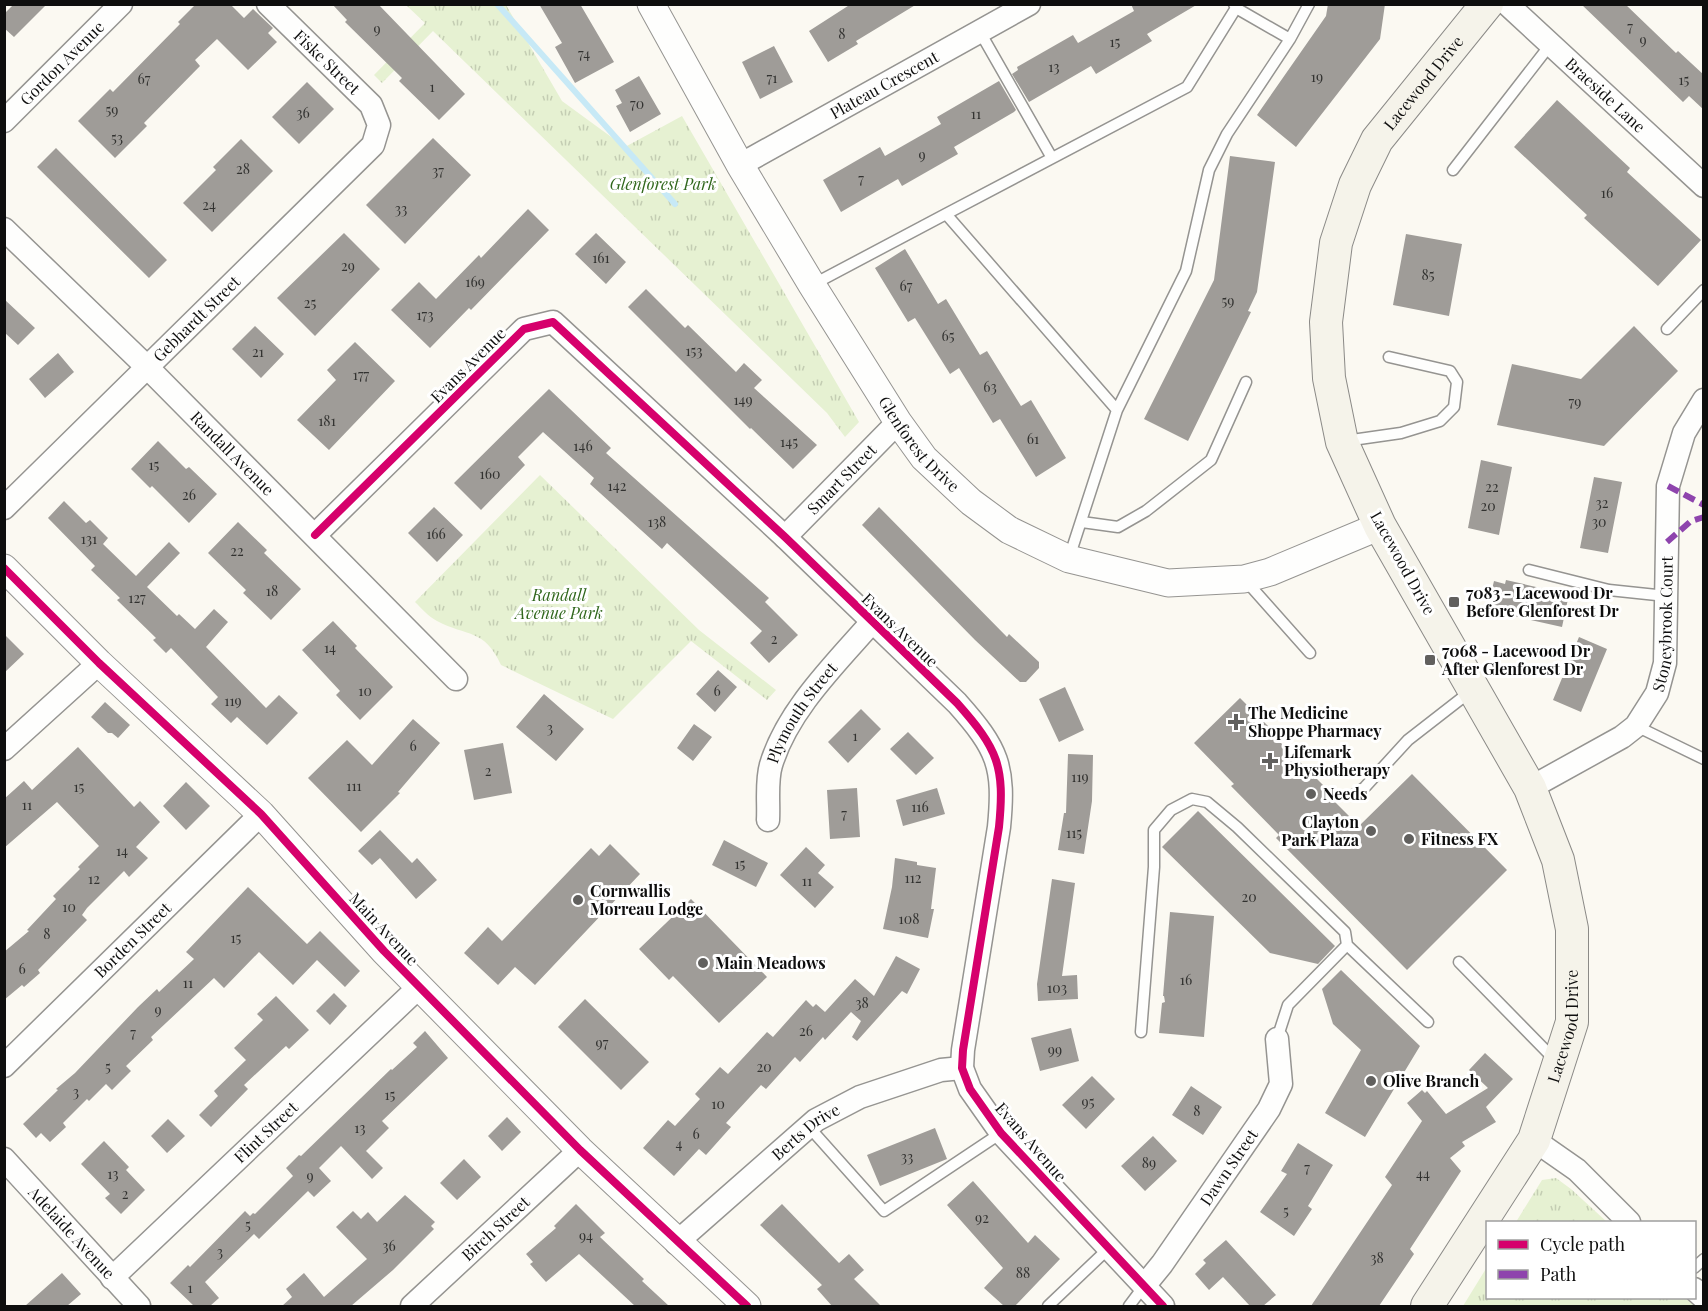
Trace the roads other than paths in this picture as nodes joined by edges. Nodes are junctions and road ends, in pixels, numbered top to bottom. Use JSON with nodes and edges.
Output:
{"nodes":[{"id":1,"x":122,"y":4,"type":"edge"},
{"id":2,"x":268,"y":4,"type":"edge"},
{"id":3,"x":651,"y":4,"type":"edge"},
{"id":4,"x":1029,"y":4,"type":"edge"},
{"id":5,"x":1309,"y":4,"type":"edge"},
{"id":6,"x":1487,"y":4,"type":"edge"},
{"id":7,"x":1507,"y":4,"type":"edge"},
{"id":8,"x":1235,"y":6,"type":"edge"},
{"id":9,"x":980,"y":32,"type":"junction"},
{"id":10,"x":1290,"y":39,"type":"junction"},
{"id":11,"x":1550,"y":45,"type":"junction"},
{"id":12,"x":4,"y":121,"type":"edge"},
{"id":13,"x":379,"y":125,"type":"joint"},
{"id":14,"x":1052,"y":158,"type":"junction"},
{"id":15,"x":740,"y":165,"type":"junction"},
{"id":16,"x":1453,"y":170,"type":"dead end"},
{"id":17,"x":1704,"y":186,"type":"edge"},
{"id":18,"x":946,"y":214,"type":"junction"},
{"id":19,"x":4,"y":229,"type":"edge"},
{"id":20,"x":812,"y":285,"type":"junction"},
{"id":21,"x":1704,"y":290,"type":"edge"},
{"id":22,"x":1667,"y":329,"type":"dead end"},
{"id":23,"x":1389,"y":357,"type":"dead end"},
{"id":24,"x":148,"y":368,"type":"junction"},
{"id":25,"x":1246,"y":382,"type":"dead end"},
{"id":26,"x":1704,"y":400,"type":"edge"},
{"id":27,"x":1117,"y":410,"type":"junction"},
{"id":28,"x":898,"y":422,"type":"junction"},
{"id":29,"x":1342,"y":442,"type":"junction"},
{"id":30,"x":4,"y":508,"type":"edge"},
{"id":31,"x":1082,"y":522,"type":"junction"},
{"id":32,"x":1380,"y":526,"type":"junction"},
{"id":33,"x":315,"y":535,"type":"junction"},
{"id":34,"x":785,"y":537,"type":"junction"},
{"id":35,"x":1069,"y":559,"type":"junction"},
{"id":36,"x":4,"y":568,"type":"edge"},
{"id":37,"x":1529,"y":570,"type":"dead end"},
{"id":38,"x":1244,"y":579,"type":"junction"},
{"id":39,"x":1666,"y":596,"type":"junction"},
{"id":40,"x":872,"y":622,"type":"junction"},
{"id":41,"x":1310,"y":653,"type":"dead end"},
{"id":42,"x":99,"y":663,"type":"junction"},
{"id":43,"x":456,"y":679,"type":"dead end"},
{"id":44,"x":1475,"y":689,"type":"junction"},
{"id":45,"x":1636,"y":726,"type":"junction"},
{"id":46,"x":4,"y":749,"type":"edge"},
{"id":47,"x":1704,"y":759,"type":"edge"},
{"id":48,"x":1530,"y":788,"type":"junction"},
{"id":49,"x":1355,"y":794,"type":"dead end"},
{"id":50,"x":261,"y":814,"type":"junction"},
{"id":51,"x":768,"y":820,"type":"dead end"},
{"id":52,"x":1347,"y":945,"type":"junction"},
{"id":53,"x":1459,"y":962,"type":"dead end"},
{"id":54,"x":419,"y":987,"type":"junction"},
{"id":55,"x":1428,"y":1022,"type":"dead end"},
{"id":56,"x":1141,"y":1032,"type":"dead end"},
{"id":57,"x":1277,"y":1039,"type":"joint"},
{"id":58,"x":1558,"y":1064,"type":"junction"},
{"id":59,"x":4,"y":1066,"type":"edge"},
{"id":60,"x":962,"y":1068,"type":"junction"},
{"id":61,"x":809,"y":1127,"type":"junction"},
{"id":62,"x":1001,"y":1133,"type":"junction"},
{"id":63,"x":1534,"y":1140,"type":"junction"},
{"id":64,"x":580,"y":1150,"type":"junction"},
{"id":65,"x":4,"y":1159,"type":"edge"},
{"id":66,"x":1628,"y":1221,"type":"edge"},
{"id":67,"x":676,"y":1243,"type":"junction"},
{"id":68,"x":1109,"y":1248,"type":"junction"},
{"id":69,"x":112,"y":1278,"type":"junction"},
{"id":70,"x":1144,"y":1286,"type":"junction"},
{"id":71,"x":139,"y":1306,"type":"edge"},
{"id":72,"x":412,"y":1306,"type":"edge"},
{"id":73,"x":747,"y":1306,"type":"edge"},
{"id":74,"x":1048,"y":1306,"type":"edge"},
{"id":75,"x":1129,"y":1306,"type":"edge"},
{"id":76,"x":1163,"y":1306,"type":"edge"},
{"id":77,"x":1427,"y":1306,"type":"edge"}],
"edges":[{"from":1,"to":12,"type":"street","name":"Gordon Avenue"},
{"from":2,"to":13,"type":"street","name":"Fiske Street"},
{"from":3,"to":15,"type":"street","name":"Glenforest Drive"},
{"from":4,"to":9,"type":"street","name":"Plateau Crescent"},
{"from":5,"to":10,"type":"lane"},
{"from":6,"to":29,"type":"main road","name":"Lacewood Drive"},
{"from":7,"to":11,"type":"street","name":"Braeside Lane"},
{"from":8,"to":10,"type":"lane"},
{"from":8,"to":14,"type":"lane"},
{"from":9,"to":14,"type":"lane"},
{"from":9,"to":15,"type":"street","name":"Plateau Crescent"},
{"from":10,"to":27,"type":"lane"},
{"from":11,"to":16,"type":"lane"},
{"from":11,"to":17,"type":"street","name":"Braeside Lane"},
{"from":13,"to":24,"type":"street","name":"Gebhardt Street"},
{"from":14,"to":18,"type":"lane"},
{"from":15,"to":20,"type":"street","name":"Glenforest Drive"},
{"from":18,"to":20,"type":"lane"},
{"from":18,"to":27,"type":"lane"},
{"from":19,"to":24,"type":"street","name":"Randall Avenue"},
{"from":20,"to":28,"type":"street","name":"Glenforest Drive"},
{"from":21,"to":22,"type":"lane"},
{"from":23,"to":29,"type":"lane"},
{"from":24,"to":30,"type":"street","name":"Gebhardt Street"},
{"from":24,"to":33,"type":"street","name":"Randall Avenue"},
{"from":25,"to":31,"type":"lane"},
{"from":26,"to":39,"type":"street","name":"Stoneybrook Court"},
{"from":27,"to":31,"type":"lane"},
{"from":28,"to":34,"type":"street","name":"Smart Street"},
{"from":28,"to":35,"type":"street","name":"Glenforest Drive"},
{"from":29,"to":32,"type":"main road","name":"Lacewood Drive"},
{"from":31,"to":35,"type":"lane"},
{"from":32,"to":38,"type":"street","name":"Glenforest Drive"},
{"from":32,"to":44,"type":"main road","name":"Lacewood Drive"},
{"from":33,"to":34,"type":"street","name":"Evans Avenue"},
{"from":33,"to":43,"type":"street","name":"Randall Avenue"},
{"from":34,"to":40,"type":"street","name":"Evans Avenue"},
{"from":35,"to":38,"type":"street","name":"Glenforest Drive"},
{"from":36,"to":42,"type":"street","name":"Main Avenue"},
{"from":37,"to":39,"type":"lane"},
{"from":38,"to":41,"type":"lane"},
{"from":39,"to":45,"type":"street","name":"Stoneybrook Court"},
{"from":40,"to":51,"type":"street","name":"Plymouth Street"},
{"from":40,"to":60,"type":"street","name":"Evans Avenue"},
{"from":42,"to":46,"type":"street"},
{"from":42,"to":50,"type":"street","name":"Main Avenue"},
{"from":44,"to":48,"type":"main road","name":"Lacewood Drive"},
{"from":44,"to":49,"type":"lane"},
{"from":45,"to":47,"type":"lane"},
{"from":45,"to":48,"type":"street","name":"Stoneybrook Court"},
{"from":48,"to":58,"type":"main road","name":"Lacewood Drive"},
{"from":50,"to":54,"type":"street","name":"Main Avenue"},
{"from":50,"to":59,"type":"street","name":"Borden Street"},
{"from":52,"to":55,"type":"lane"},
{"from":52,"to":56,"type":"lane"},
{"from":52,"to":57,"type":"lane"},
{"from":53,"to":58,"type":"lane"},
{"from":54,"to":64,"type":"street","name":"Main Avenue"},
{"from":54,"to":69,"type":"street","name":"Flint Street"},
{"from":57,"to":70,"type":"street","name":"Dawn Street"},
{"from":58,"to":63,"type":"main road","name":"Lacewood Drive"},
{"from":60,"to":61,"type":"street","name":"Berts Drive"},
{"from":60,"to":62,"type":"street","name":"Evans Avenue"},
{"from":61,"to":62,"type":"lane"},
{"from":61,"to":67,"type":"street","name":"Berts Drive"},
{"from":62,"to":68,"type":"street","name":"Evans Avenue"},
{"from":63,"to":66,"type":"street"},
{"from":63,"to":77,"type":"main road","name":"Lacewood Drive"},
{"from":64,"to":67,"type":"street","name":"Main Avenue"},
{"from":64,"to":72,"type":"street","name":"Birch Street"},
{"from":65,"to":69,"type":"street","name":"Adelaide Avenue"},
{"from":67,"to":73,"type":"street","name":"Main Avenue"},
{"from":68,"to":70,"type":"street","name":"Evans Avenue"},
{"from":68,"to":74,"type":"lane"},
{"from":69,"to":71,"type":"street","name":"Adelaide Avenue"},
{"from":70,"to":75,"type":"lane"},
{"from":70,"to":76,"type":"street","name":"Evans Avenue"}]}
